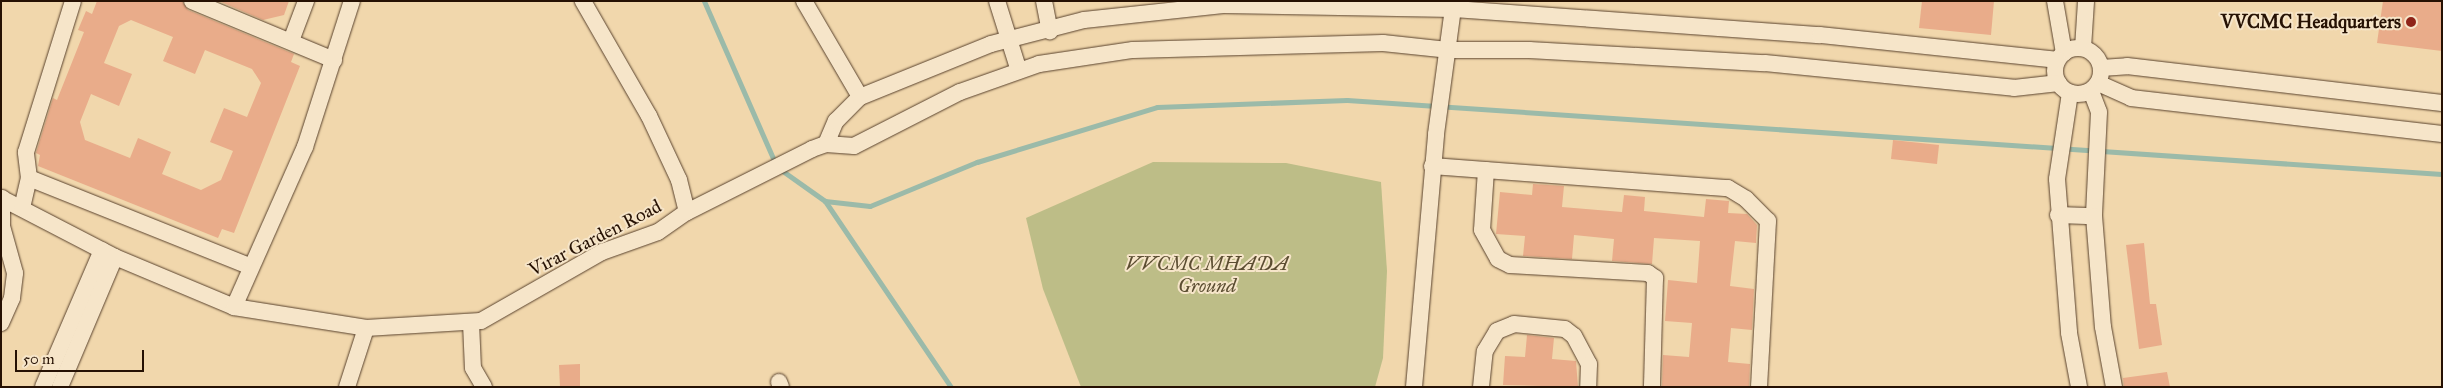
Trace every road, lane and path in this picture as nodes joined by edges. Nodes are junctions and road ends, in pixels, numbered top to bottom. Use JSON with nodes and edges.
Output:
{"nodes":[{"id":1,"x":73,"y":1,"type":"edge"},
{"id":2,"x":192,"y":1,"type":"edge"},
{"id":3,"x":306,"y":1,"type":"edge"},
{"id":4,"x":352,"y":1,"type":"edge"},
{"id":5,"x":583,"y":1,"type":"edge"},
{"id":6,"x":804,"y":1,"type":"edge"},
{"id":7,"x":998,"y":1,"type":"edge"},
{"id":8,"x":1044,"y":1,"type":"edge"},
{"id":9,"x":2056,"y":1,"type":"edge"},
{"id":10,"x":2086,"y":1,"type":"edge"},
{"id":11,"x":1454,"y":5,"type":"edge"},
{"id":12,"x":1050,"y":31,"type":"junction"},
{"id":13,"x":1010,"y":40,"type":"junction"},
{"id":14,"x":291,"y":41,"type":"junction"},
{"id":15,"x":2083,"y":48,"type":"junction"},
{"id":16,"x":1448,"y":50,"type":"junction"},
{"id":17,"x":2061,"y":56,"type":"junction"},
{"id":18,"x":334,"y":60,"type":"junction"},
{"id":19,"x":1019,"y":71,"type":"junction"},
{"id":20,"x":2097,"y":81,"type":"junction"},
{"id":21,"x":2064,"y":88,"type":"junction"},
{"id":22,"x":860,"y":97,"type":"junction"},
{"id":23,"x":2442,"y":103,"type":"edge"},
{"id":24,"x":2442,"y":134,"type":"edge"},
{"id":25,"x":819,"y":146,"type":"junction"},
{"id":26,"x":1432,"y":166,"type":"junction"},
{"id":27,"x":1486,"y":170,"type":"junction"},
{"id":28,"x":29,"y":178,"type":"junction"},
{"id":29,"x":1,"y":198,"type":"edge"},
{"id":30,"x":22,"y":208,"type":"junction"},
{"id":31,"x":687,"y":212,"type":"junction"},
{"id":32,"x":2058,"y":215,"type":"junction"},
{"id":33,"x":2094,"y":216,"type":"junction"},
{"id":34,"x":109,"y":253,"type":"junction"},
{"id":35,"x":252,"y":267,"type":"junction"},
{"id":36,"x":234,"y":307,"type":"junction"},
{"id":37,"x":1,"y":323,"type":"edge"},
{"id":38,"x":471,"y":323,"type":"junction"},
{"id":39,"x":366,"y":328,"type":"junction"},
{"id":40,"x":43,"y":387,"type":"edge"},
{"id":41,"x":60,"y":387,"type":"edge"},
{"id":42,"x":347,"y":387,"type":"edge"},
{"id":43,"x":484,"y":387,"type":"edge"},
{"id":44,"x":1414,"y":387,"type":"edge"},
{"id":45,"x":1481,"y":387,"type":"edge"},
{"id":46,"x":1588,"y":387,"type":"edge"},
{"id":47,"x":1652,"y":387,"type":"edge"},
{"id":48,"x":1759,"y":387,"type":"edge"},
{"id":49,"x":2079,"y":387,"type":"edge"},
{"id":50,"x":2114,"y":387,"type":"edge"}],
"edges":[{"from":1,"to":28,"type":"street"},
{"from":2,"to":14,"type":"street"},
{"from":3,"to":14,"type":"street"},
{"from":4,"to":18,"type":"street"},
{"from":5,"to":31,"type":"street","name":"Virar Garden Road"},
{"from":6,"to":22,"type":"street"},
{"from":7,"to":13,"type":"street"},
{"from":8,"to":12,"type":"street"},
{"from":9,"to":17,"type":"street"},
{"from":10,"to":15,"type":"street"},
{"from":11,"to":12,"type":"street"},
{"from":11,"to":16,"type":"street"},
{"from":11,"to":17,"type":"street"},
{"from":12,"to":13,"type":"street"},
{"from":13,"to":19,"type":"street"},
{"from":13,"to":22,"type":"street"},
{"from":14,"to":18,"type":"street"},
{"from":15,"to":17,"type":"street"},
{"from":15,"to":20,"type":"street"},
{"from":16,"to":19,"type":"street"},
{"from":16,"to":21,"type":"street"},
{"from":16,"to":26,"type":"street"},
{"from":17,"to":21,"type":"street"},
{"from":18,"to":35,"type":"street"},
{"from":19,"to":25,"type":"street"},
{"from":20,"to":21,"type":"street"},
{"from":20,"to":23,"type":"street"},
{"from":20,"to":24,"type":"street"},
{"from":20,"to":33,"type":"street"},
{"from":21,"to":32,"type":"street"},
{"from":22,"to":25,"type":"street"},
{"from":25,"to":31,"type":"street"},
{"from":26,"to":27,"type":"street"},
{"from":26,"to":44,"type":"street"},
{"from":27,"to":47,"type":"street"},
{"from":27,"to":48,"type":"street"},
{"from":28,"to":30,"type":"street"},
{"from":28,"to":35,"type":"street"},
{"from":29,"to":30,"type":"street"},
{"from":29,"to":37,"type":"street"},
{"from":30,"to":34,"type":"street"},
{"from":31,"to":38,"type":"street","name":"Virar Garden Road"},
{"from":32,"to":33,"type":"street"},
{"from":32,"to":49,"type":"street"},
{"from":33,"to":50,"type":"street"},
{"from":34,"to":36,"type":"street"},
{"from":34,"to":40,"type":"street"},
{"from":34,"to":41,"type":"street"},
{"from":35,"to":36,"type":"street"},
{"from":36,"to":39,"type":"street"},
{"from":38,"to":39,"type":"street"},
{"from":38,"to":43,"type":"street"},
{"from":39,"to":42,"type":"street"},
{"from":45,"to":46,"type":"street"}]}
